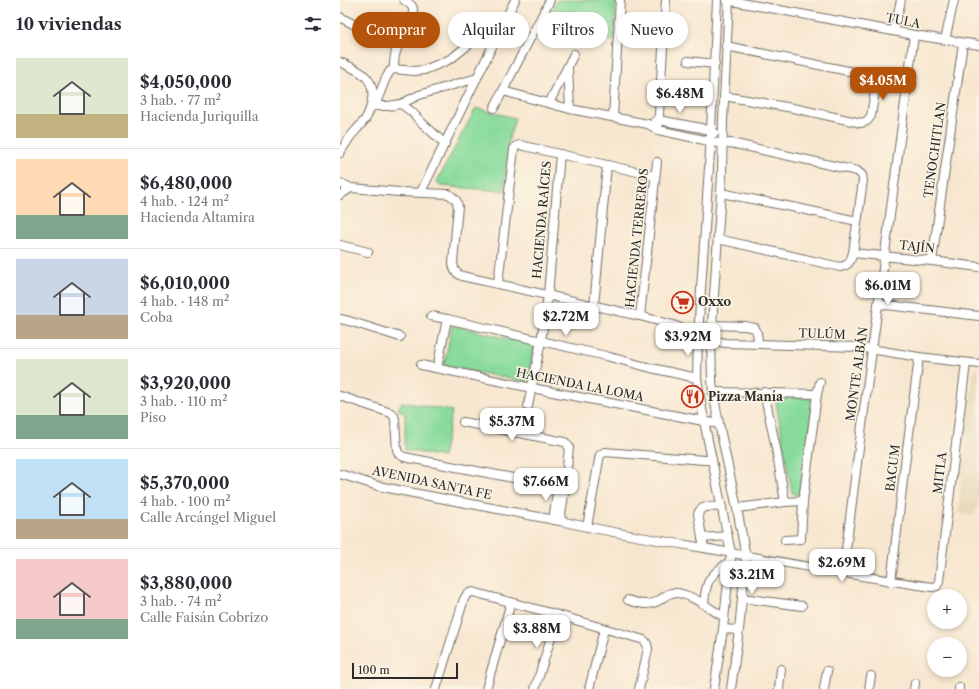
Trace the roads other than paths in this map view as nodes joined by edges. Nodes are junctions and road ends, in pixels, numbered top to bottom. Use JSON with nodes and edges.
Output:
{"nodes":[{"id":1,"x":404,"y":0,"type":"edge"},
{"id":2,"x":516,"y":0,"type":"edge"},
{"id":3,"x":550,"y":0,"type":"edge"},
{"id":4,"x":620,"y":0,"type":"edge"},
{"id":5,"x":666,"y":0,"type":"edge"},
{"id":6,"x":718,"y":0,"type":"edge"},
{"id":7,"x":728,"y":0,"type":"edge"},
{"id":8,"x":901,"y":0,"type":"edge"},
{"id":9,"x":954,"y":0,"type":"edge"},
{"id":10,"x":414,"y":12,"type":"edge"},
{"id":11,"x":510,"y":12,"type":"edge"},
{"id":12,"x":340,"y":17,"type":"edge"},
{"id":13,"x":352,"y":24,"type":"edge"},
{"id":14,"x":894,"y":31,"type":"junction"},
{"id":15,"x":914,"y":35,"type":"junction"},
{"id":16,"x":945,"y":40,"type":"junction"},
{"id":17,"x":963,"y":43,"type":"junction"},
{"id":18,"x":979,"y":45,"type":"edge"},
{"id":19,"x":726,"y":46,"type":"junction"},
{"id":20,"x":397,"y":48,"type":"edge"},
{"id":21,"x":464,"y":48,"type":"edge"},
{"id":22,"x":492,"y":48,"type":"edge"},
{"id":23,"x":574,"y":54,"type":"dead end"},
{"id":24,"x":688,"y":61,"type":"dead end"},
{"id":25,"x":340,"y":62,"type":"edge"},
{"id":26,"x":715,"y":64,"type":"junction"},
{"id":27,"x":568,"y":67,"type":"junction"},
{"id":28,"x":394,"y":69,"type":"junction"},
{"id":29,"x":477,"y":78,"type":"junction"},
{"id":30,"x":503,"y":91,"type":"junction"},
{"id":31,"x":724,"y":96,"type":"junction"},
{"id":32,"x":549,"y":103,"type":"junction"},
{"id":33,"x":401,"y":104,"type":"junction"},
{"id":34,"x":373,"y":106,"type":"junction"},
{"id":35,"x":494,"y":108,"type":"dead end"},
{"id":36,"x":570,"y":109,"type":"junction"},
{"id":37,"x":613,"y":117,"type":"junction"},
{"id":38,"x":659,"y":120,"type":"junction"},
{"id":39,"x":648,"y":124,"type":"junction"},
{"id":40,"x":658,"y":130,"type":"junction"},
{"id":41,"x":711,"y":131,"type":"junction"},
{"id":42,"x":725,"y":140,"type":"junction"},
{"id":43,"x":711,"y":141,"type":"junction"},
{"id":44,"x":444,"y":144,"type":"junction"},
{"id":45,"x":340,"y":152,"type":"edge"},
{"id":46,"x":560,"y":154,"type":"junction"},
{"id":47,"x":657,"y":162,"type":"dead end"},
{"id":48,"x":607,"y":165,"type":"junction"},
{"id":49,"x":655,"y":176,"type":"junction"},
{"id":50,"x":709,"y":176,"type":"junction"},
{"id":51,"x":722,"y":176,"type":"junction"},
{"id":52,"x":340,"y":183,"type":"edge"},
{"id":53,"x":351,"y":188,"type":"junction"},
{"id":54,"x":421,"y":192,"type":"junction"},
{"id":55,"x":721,"y":193,"type":"junction"},
{"id":56,"x":340,"y":195,"type":"edge"},
{"id":57,"x":857,"y":221,"type":"junction"},
{"id":58,"x":718,"y":239,"type":"junction"},
{"id":59,"x":340,"y":245,"type":"edge"},
{"id":60,"x":368,"y":252,"type":"dead end"},
{"id":61,"x":853,"y":253,"type":"junction"},
{"id":62,"x":885,"y":256,"type":"junction"},
{"id":63,"x":932,"y":260,"type":"junction"},
{"id":64,"x":979,"y":267,"type":"edge"},
{"id":65,"x":498,"y":283,"type":"junction"},
{"id":66,"x":548,"y":296,"type":"junction"},
{"id":67,"x":878,"y":304,"type":"junction"},
{"id":68,"x":594,"y":306,"type":"junction"},
{"id":69,"x":431,"y":316,"type":"dead end"},
{"id":70,"x":640,"y":316,"type":"junction"},
{"id":71,"x":979,"y":316,"type":"edge"},
{"id":72,"x":340,"y":319,"type":"edge"},
{"id":73,"x":447,"y":319,"type":"junction"},
{"id":74,"x":711,"y":325,"type":"junction"},
{"id":75,"x":698,"y":335,"type":"junction"},
{"id":76,"x":400,"y":337,"type":"dead end"},
{"id":77,"x":711,"y":340,"type":"junction"},
{"id":78,"x":541,"y":341,"type":"junction"},
{"id":79,"x":758,"y":344,"type":"junction"},
{"id":80,"x":872,"y":349,"type":"junction"},
{"id":81,"x":919,"y":357,"type":"junction"},
{"id":82,"x":966,"y":363,"type":"junction"},
{"id":83,"x":979,"y":364,"type":"edge"},
{"id":84,"x":421,"y":365,"type":"dead end"},
{"id":85,"x":437,"y":368,"type":"junction"},
{"id":86,"x":698,"y":378,"type":"junction"},
{"id":87,"x":820,"y":382,"type":"dead end"},
{"id":88,"x":532,"y":388,"type":"junction"},
{"id":89,"x":713,"y":392,"type":"junction"},
{"id":90,"x":764,"y":392,"type":"junction"},
{"id":91,"x":817,"y":394,"type":"junction"},
{"id":92,"x":340,"y":396,"type":"edge"},
{"id":93,"x":528,"y":406,"type":"dead end"},
{"id":94,"x":704,"y":421,"type":"junction"},
{"id":95,"x":463,"y":422,"type":"dead end"},
{"id":96,"x":719,"y":424,"type":"junction"},
{"id":97,"x":712,"y":460,"type":"junction"},
{"id":98,"x":340,"y":474,"type":"edge"},
{"id":99,"x":562,"y":488,"type":"junction"},
{"id":100,"x":803,"y":501,"type":"junction"},
{"id":101,"x":785,"y":502,"type":"junction"},
{"id":102,"x":722,"y":507,"type":"junction"},
{"id":103,"x":737,"y":508,"type":"junction"},
{"id":104,"x":557,"y":520,"type":"junction"},
{"id":105,"x":588,"y":527,"type":"junction"},
{"id":106,"x":728,"y":536,"type":"junction"},
{"id":107,"x":702,"y":538,"type":"junction"},
{"id":108,"x":785,"y":540,"type":"dead end"},
{"id":109,"x":704,"y":548,"type":"junction"},
{"id":110,"x":731,"y":557,"type":"junction"},
{"id":111,"x":746,"y":557,"type":"junction"},
{"id":112,"x":843,"y":573,"type":"junction"},
{"id":113,"x":892,"y":582,"type":"junction"},
{"id":114,"x":937,"y":586,"type":"joint"},
{"id":115,"x":742,"y":598,"type":"junction"},
{"id":116,"x":628,"y":600,"type":"dead end"},
{"id":117,"x":511,"y":602,"type":"junction"},
{"id":118,"x":704,"y":604,"type":"junction"},
{"id":119,"x":802,"y":606,"type":"dead end"},
{"id":120,"x":558,"y":615,"type":"junction"},
{"id":121,"x":724,"y":618,"type":"junction"},
{"id":122,"x":604,"y":629,"type":"junction"},
{"id":123,"x":723,"y":629,"type":"junction"},
{"id":124,"x":739,"y":630,"type":"junction"},
{"id":125,"x":781,"y":669,"type":"dead end"},
{"id":126,"x":827,"y":671,"type":"dead end"},
{"id":127,"x":871,"y":676,"type":"dead end"},
{"id":128,"x":436,"y":689,"type":"edge"},
{"id":129,"x":486,"y":689,"type":"edge"},
{"id":130,"x":535,"y":689,"type":"edge"},
{"id":131,"x":590,"y":689,"type":"edge"},
{"id":132,"x":638,"y":689,"type":"edge"},
{"id":133,"x":714,"y":689,"type":"edge"},
{"id":134,"x":730,"y":689,"type":"edge"},
{"id":135,"x":779,"y":689,"type":"edge"},
{"id":136,"x":824,"y":689,"type":"edge"},
{"id":137,"x":869,"y":689,"type":"edge"}],
"edges":[{"from":1,"to":10,"type":"street"},
{"from":2,"to":11,"type":"street"},
{"from":3,"to":30,"type":"street"},
{"from":4,"to":37,"type":"street"},
{"from":5,"to":38,"type":"street"},
{"from":6,"to":26,"type":"street"},
{"from":7,"to":14,"type":"street","name":"TULA"},
{"from":7,"to":19,"type":"street"},
{"from":8,"to":14,"type":"street"},
{"from":9,"to":16,"type":"street"},
{"from":12,"to":13,"type":"street"},
{"from":14,"to":15,"type":"street","name":"TULA"},
{"from":15,"to":16,"type":"street","name":"TULA"},
{"from":15,"to":62,"type":"street","name":"MONTE ALBÁN"},
{"from":16,"to":17,"type":"street","name":"TULA"},
{"from":17,"to":18,"type":"street","name":"TULA"},
{"from":17,"to":63,"type":"street","name":"TENOCHITLAN"},
{"from":19,"to":31,"type":"street"},
{"from":19,"to":31,"type":"street"},
{"from":20,"to":28,"type":"street"},
{"from":21,"to":28,"type":"street"},
{"from":22,"to":29,"type":"street"},
{"from":23,"to":27,"type":"street"},
{"from":24,"to":26,"type":"street"},
{"from":25,"to":34,"type":"street"},
{"from":26,"to":41,"type":"street"},
{"from":27,"to":32,"type":"street"},
{"from":27,"to":36,"type":"street"},
{"from":28,"to":34,"type":"street"},
{"from":29,"to":33,"type":"street"},
{"from":29,"to":44,"type":"street"},
{"from":30,"to":32,"type":"street"},
{"from":30,"to":35,"type":"street"},
{"from":31,"to":42,"type":"street"},
{"from":32,"to":36,"type":"street"},
{"from":33,"to":34,"type":"street"},
{"from":33,"to":44,"type":"street"},
{"from":34,"to":45,"type":"street"},
{"from":36,"to":37,"type":"street"},
{"from":37,"to":39,"type":"street"},
{"from":38,"to":39,"type":"street"},
{"from":38,"to":40,"type":"street"},
{"from":38,"to":41,"type":"street"},
{"from":39,"to":40,"type":"street"},
{"from":40,"to":43,"type":"street"},
{"from":41,"to":42,"type":"street"},
{"from":41,"to":43,"type":"street"},
{"from":42,"to":43,"type":"street"},
{"from":42,"to":51,"type":"street"},
{"from":42,"to":57,"type":"street"},
{"from":43,"to":50,"type":"street"},
{"from":44,"to":54,"type":"street"},
{"from":46,"to":48,"type":"street"},
{"from":46,"to":65,"type":"street"},
{"from":46,"to":66,"type":"street","name":"HACIENDA RAÍCES"},
{"from":47,"to":49,"type":"street","name":"HACIENDA TERREROS"},
{"from":48,"to":49,"type":"street"},
{"from":48,"to":68,"type":"street"},
{"from":49,"to":70,"type":"street","name":"HACIENDA TERREROS"},
{"from":50,"to":51,"type":"street"},
{"from":50,"to":75,"type":"street"},
{"from":51,"to":55,"type":"street"},
{"from":52,"to":53,"type":"street"},
{"from":53,"to":54,"type":"street"},
{"from":53,"to":56,"type":"street"},
{"from":54,"to":65,"type":"street","name":"TULÚM"},
{"from":55,"to":57,"type":"street"},
{"from":55,"to":58,"type":"street"},
{"from":57,"to":61,"type":"street"},
{"from":58,"to":61,"type":"street"},
{"from":58,"to":74,"type":"street"},
{"from":59,"to":60,"type":"street"},
{"from":61,"to":62,"type":"street","name":"TAJÍN"},
{"from":62,"to":63,"type":"street","name":"TAJÍN"},
{"from":62,"to":67,"type":"street","name":"MONTE ALBÁN"},
{"from":63,"to":64,"type":"street","name":"TAJÍN"},
{"from":65,"to":66,"type":"street","name":"TULÚM"},
{"from":66,"to":68,"type":"street","name":"TULÚM"},
{"from":66,"to":78,"type":"street","name":"HACIENDA RAÍCES"},
{"from":67,"to":71,"type":"street"},
{"from":67,"to":80,"type":"street","name":"MONTE ALBÁN"},
{"from":68,"to":70,"type":"street","name":"TULÚM"},
{"from":69,"to":73,"type":"street"},
{"from":70,"to":75,"type":"street","name":"TULÚM"},
{"from":72,"to":76,"type":"street"},
{"from":73,"to":78,"type":"street"},
{"from":73,"to":85,"type":"street"},
{"from":74,"to":77,"type":"street"},
{"from":74,"to":79,"type":"street"},
{"from":75,"to":77,"type":"street","name":"TULÚM"},
{"from":75,"to":86,"type":"street"},
{"from":77,"to":79,"type":"street","name":"TULÚM"},
{"from":77,"to":89,"type":"street"},
{"from":78,"to":86,"type":"street"},
{"from":78,"to":88,"type":"street","name":"HACIENDA RAÍCES"},
{"from":79,"to":80,"type":"street","name":"TULÚM"},
{"from":80,"to":81,"type":"street","name":"TULÚM"},
{"from":80,"to":112,"type":"street","name":"MONTE ALBÁN"},
{"from":81,"to":82,"type":"street","name":"TULÚM"},
{"from":81,"to":113,"type":"street","name":"BACUM"},
{"from":82,"to":83,"type":"street","name":"TULÚM"},
{"from":82,"to":114,"type":"street","name":"MITLA"},
{"from":84,"to":85,"type":"street","name":"HACIENDA LA LOMA"},
{"from":85,"to":88,"type":"street","name":"HACIENDA LA LOMA"},
{"from":86,"to":94,"type":"street"},
{"from":87,"to":91,"type":"street"},
{"from":88,"to":93,"type":"street","name":"HACIENDA RAÍCES"},
{"from":88,"to":94,"type":"street","name":"HACIENDA LA LOMA"},
{"from":89,"to":90,"type":"street"},
{"from":89,"to":96,"type":"street"},
{"from":90,"to":91,"type":"street"},
{"from":90,"to":101,"type":"street"},
{"from":91,"to":100,"type":"street"},
{"from":92,"to":99,"type":"street"},
{"from":94,"to":96,"type":"street","name":"HACIENDA LA LOMA"},
{"from":94,"to":97,"type":"street"},
{"from":95,"to":99,"type":"street"},
{"from":96,"to":103,"type":"street"},
{"from":97,"to":102,"type":"street"},
{"from":97,"to":105,"type":"street"},
{"from":98,"to":104,"type":"street","name":"AVENIDA SANTA FE"},
{"from":99,"to":104,"type":"street"},
{"from":100,"to":101,"type":"street"},
{"from":100,"to":108,"type":"street"},
{"from":101,"to":103,"type":"street"},
{"from":102,"to":106,"type":"street"},
{"from":102,"to":107,"type":"street"},
{"from":103,"to":111,"type":"street"},
{"from":104,"to":105,"type":"street","name":"AVENIDA SANTA FE"},
{"from":105,"to":109,"type":"street","name":"AVENIDA SANTA FE"},
{"from":106,"to":107,"type":"street"},
{"from":106,"to":110,"type":"street"},
{"from":107,"to":109,"type":"street"},
{"from":109,"to":110,"type":"street","name":"AVENIDA SANTA FE"},
{"from":110,"to":111,"type":"street","name":"AVENIDA SANTA FE"},
{"from":110,"to":118,"type":"street"},
{"from":110,"to":121,"type":"street"},
{"from":111,"to":112,"type":"street","name":"AVENIDA SANTA FE"},
{"from":111,"to":115,"type":"street"},
{"from":112,"to":113,"type":"street","name":"AVENIDA SANTA FE"},
{"from":113,"to":114,"type":"street","name":"AVENIDA SANTA FE"},
{"from":115,"to":119,"type":"street"},
{"from":115,"to":124,"type":"street"},
{"from":116,"to":118,"type":"street"},
{"from":117,"to":120,"type":"street"},
{"from":117,"to":128,"type":"street"},
{"from":117,"to":129,"type":"street"},
{"from":118,"to":121,"type":"street"},
{"from":120,"to":122,"type":"street"},
{"from":120,"to":130,"type":"street"},
{"from":121,"to":123,"type":"street"},
{"from":122,"to":131,"type":"street"},
{"from":122,"to":132,"type":"street"},
{"from":123,"to":124,"type":"street"},
{"from":123,"to":133,"type":"street"},
{"from":124,"to":134,"type":"street"},
{"from":125,"to":135,"type":"street"},
{"from":126,"to":136,"type":"street"},
{"from":127,"to":137,"type":"street"}]}
